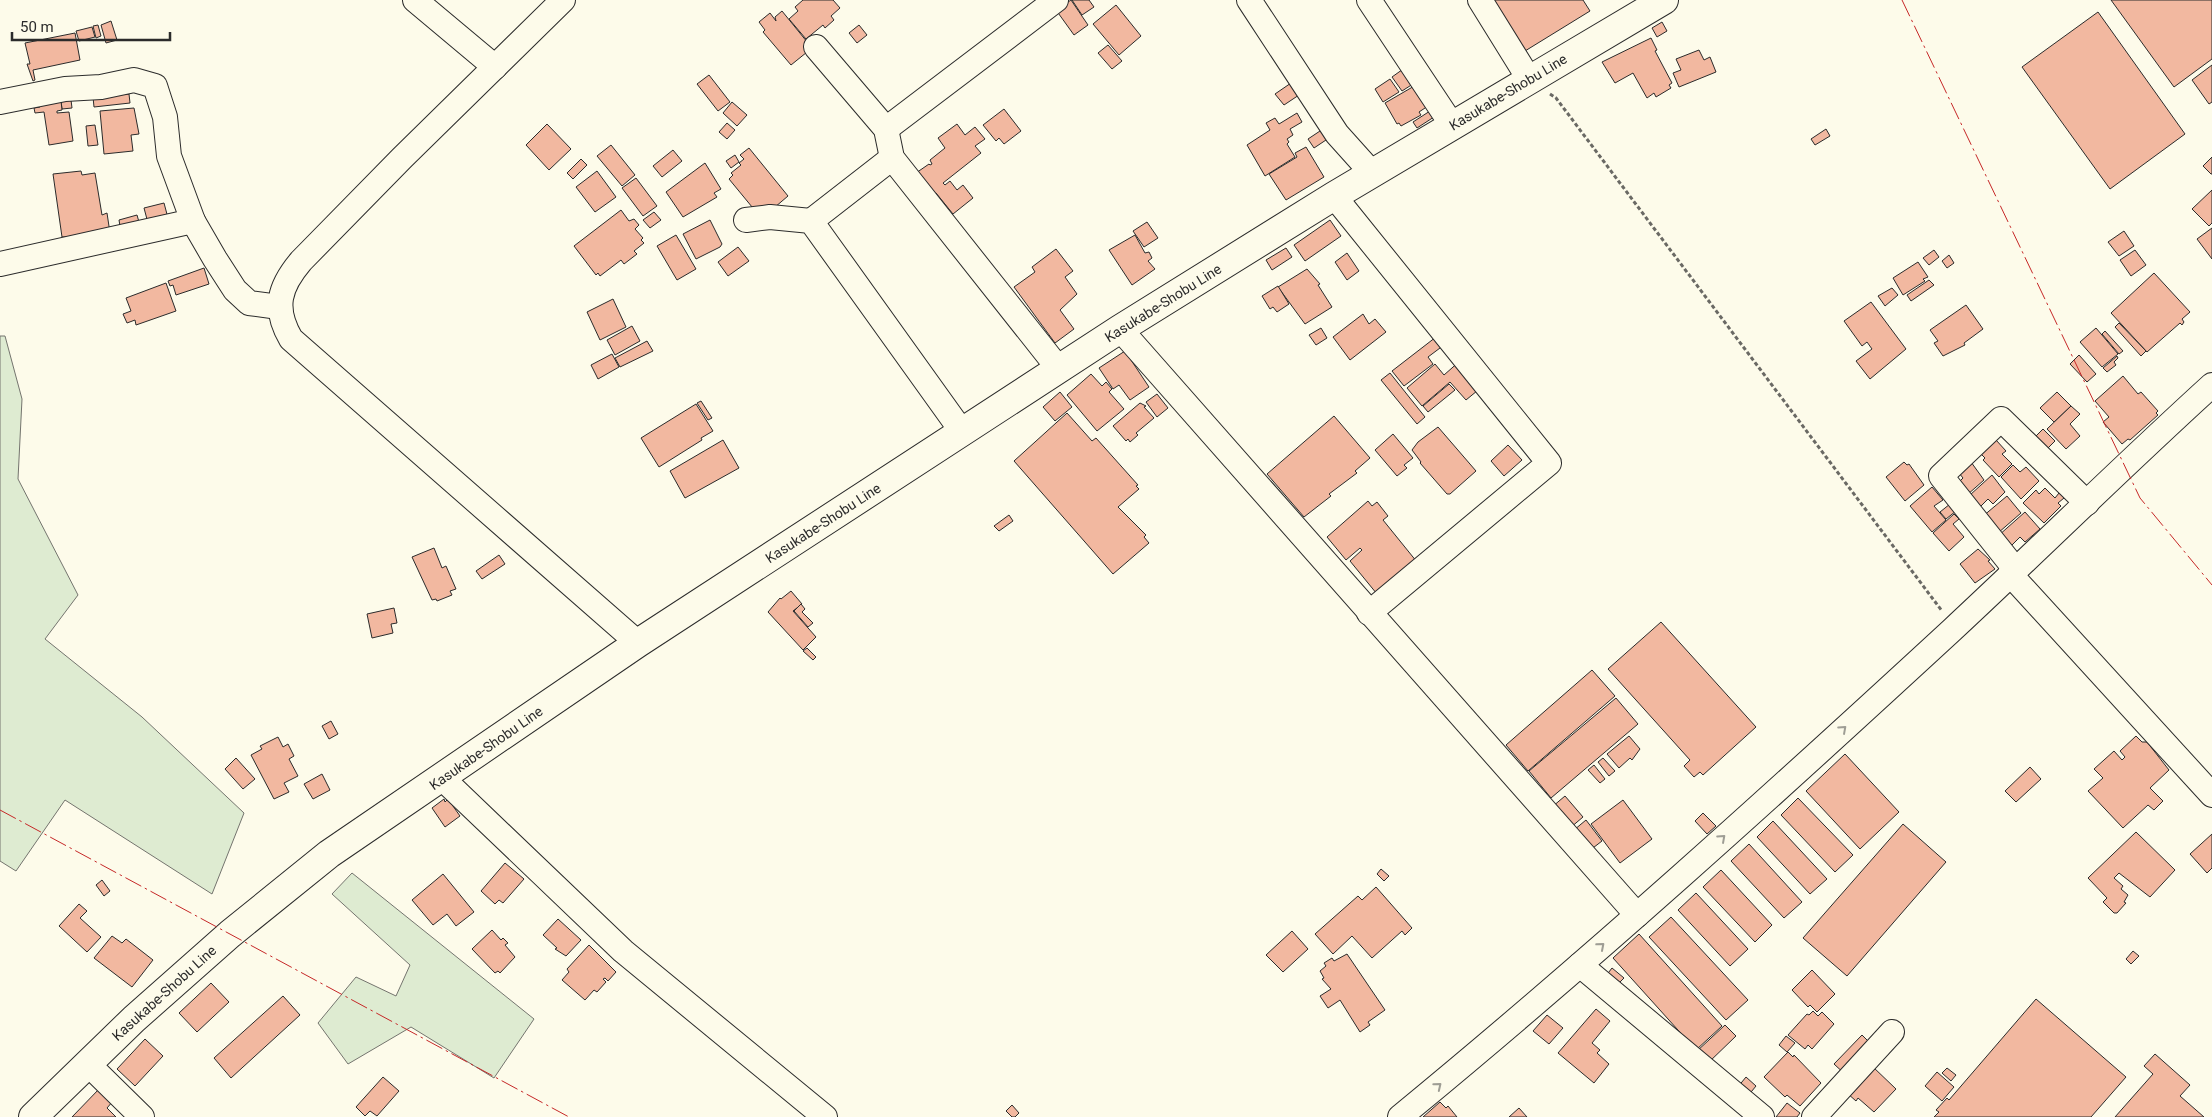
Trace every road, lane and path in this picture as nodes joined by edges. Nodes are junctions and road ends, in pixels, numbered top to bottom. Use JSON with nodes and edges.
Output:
{"nodes":[{"id":1,"x":415,"y":0,"type":"edge"},
{"id":2,"x":563,"y":0,"type":"edge"},
{"id":3,"x":1056,"y":0,"type":"edge"},
{"id":4,"x":1249,"y":0,"type":"edge"},
{"id":5,"x":1369,"y":0,"type":"edge"},
{"id":6,"x":1480,"y":0,"type":"edge"},
{"id":7,"x":1664,"y":0,"type":"edge"},
{"id":8,"x":816,"y":47,"type":"dead end"},
{"id":9,"x":495,"y":67,"type":"junction"},
{"id":10,"x":1529,"y":79,"type":"junction"},
{"id":11,"x":0,"y":102,"type":"edge"},
{"id":12,"x":1452,"y":125,"type":"junction"},
{"id":13,"x":886,"y":129,"type":"junction"},
{"id":14,"x":892,"y":158,"type":"junction"},
{"id":15,"x":1372,"y":173,"type":"junction"},
{"id":16,"x":1334,"y":196,"type":"junction"},
{"id":17,"x":746,"y":220,"type":"dead end"},
{"id":18,"x":193,"y":221,"type":"junction"},
{"id":19,"x":811,"y":221,"type":"junction"},
{"id":20,"x":0,"y":264,"type":"edge"},
{"id":21,"x":279,"y":307,"type":"junction"},
{"id":22,"x":1120,"y":330,"type":"junction"},
{"id":23,"x":1059,"y":369,"type":"junction"},
{"id":24,"x":2212,"y":385,"type":"edge"},
{"id":25,"x":963,"y":433,"type":"junction"},
{"id":26,"x":2086,"y":503,"type":"junction"},
{"id":27,"x":2012,"y":571,"type":"junction"},
{"id":28,"x":1369,"y":613,"type":"junction"},
{"id":29,"x":1954,"y":628,"type":"junction"},
{"id":30,"x":638,"y":643,"type":"junction"},
{"id":31,"x":442,"y":778,"type":"junction"},
{"id":32,"x":2212,"y":795,"type":"edge"},
{"id":33,"x":1637,"y":915,"type":"junction"},
{"id":34,"x":1580,"y":965,"type":"junction"},
{"id":35,"x":1892,"y":1032,"type":"dead end"},
{"id":36,"x":88,"y":1064,"type":"junction"},
{"id":37,"x":33,"y":1117,"type":"edge"},
{"id":38,"x":142,"y":1117,"type":"edge"},
{"id":39,"x":825,"y":1117,"type":"edge"},
{"id":40,"x":1400,"y":1117,"type":"edge"},
{"id":41,"x":1762,"y":1117,"type":"edge"},
{"id":42,"x":1814,"y":1117,"type":"edge"}],
"edges":[{"from":1,"to":9,"type":"street"},
{"from":2,"to":9,"type":"street"},
{"from":3,"to":13,"type":"street"},
{"from":4,"to":15,"type":"street"},
{"from":5,"to":12,"type":"street"},
{"from":6,"to":10,"type":"street"},
{"from":7,"to":10,"type":"main road","name":"Kasukabe-Shobu Line"},
{"from":8,"to":13,"type":"street"},
{"from":9,"to":21,"type":"street"},
{"from":10,"to":12,"type":"main road","name":"Kasukabe-Shobu Line"},
{"from":10,"to":29,"type":"path"},
{"from":11,"to":18,"type":"street"},
{"from":12,"to":15,"type":"main road","name":"Kasukabe-Shobu Line"},
{"from":13,"to":14,"type":"street"},
{"from":14,"to":19,"type":"street"},
{"from":14,"to":23,"type":"street"},
{"from":15,"to":16,"type":"main road","name":"Kasukabe-Shobu Line"},
{"from":16,"to":22,"type":"main road","name":"Kasukabe-Shobu Line"},
{"from":16,"to":28,"type":"street"},
{"from":17,"to":19,"type":"street"},
{"from":18,"to":20,"type":"street"},
{"from":18,"to":21,"type":"street"},
{"from":19,"to":25,"type":"street"},
{"from":21,"to":30,"type":"street"},
{"from":22,"to":23,"type":"main road","name":"Kasukabe-Shobu Line"},
{"from":22,"to":28,"type":"street"},
{"from":23,"to":25,"type":"main road","name":"Kasukabe-Shobu Line"},
{"from":24,"to":26,"type":"street"},
{"from":25,"to":30,"type":"main road","name":"Kasukabe-Shobu Line"},
{"from":26,"to":27,"type":"street"},
{"from":26,"to":27,"type":"street"},
{"from":27,"to":29,"type":"street"},
{"from":27,"to":32,"type":"street"},
{"from":28,"to":33,"type":"street"},
{"from":33,"to":29,"type":"street","one_way":true},
{"from":30,"to":31,"type":"main road","name":"Kasukabe-Shobu Line"},
{"from":31,"to":36,"type":"main road","name":"Kasukabe-Shobu Line"},
{"from":31,"to":39,"type":"street"},
{"from":34,"to":33,"type":"street","one_way":true},
{"from":40,"to":34,"type":"street","one_way":true},
{"from":34,"to":41,"type":"street"},
{"from":35,"to":42,"type":"street"},
{"from":36,"to":37,"type":"main road","name":"Kasukabe-Shobu Line"},
{"from":36,"to":38,"type":"street"}]}
